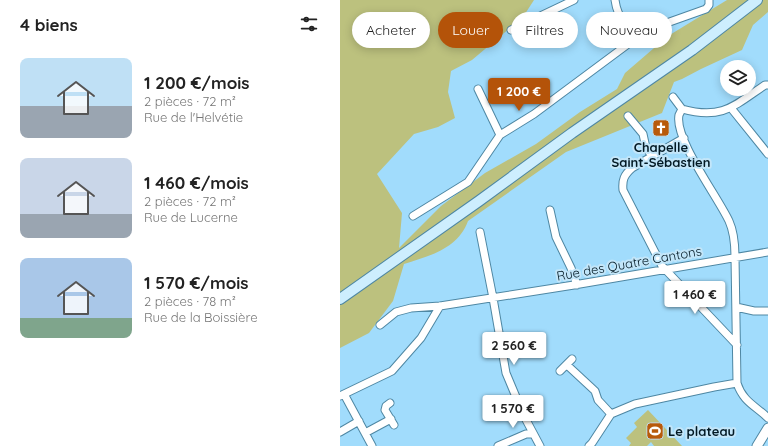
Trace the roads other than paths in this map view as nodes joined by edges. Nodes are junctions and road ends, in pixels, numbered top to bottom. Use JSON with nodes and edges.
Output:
{"nodes":[{"id":1,"x":615,"y":0,"type":"edge"},
{"id":2,"x":709,"y":0,"type":"edge"},
{"id":3,"x":758,"y":0,"type":"edge"},
{"id":4,"x":570,"y":1,"type":"edge"},
{"id":5,"x":548,"y":12,"type":"edge"},
{"id":6,"x":618,"y":12,"type":"edge"},
{"id":7,"x":672,"y":21,"type":"edge"},
{"id":8,"x":623,"y":48,"type":"edge"},
{"id":9,"x":768,"y":85,"type":"edge"},
{"id":10,"x":478,"y":89,"type":"dead end"},
{"id":11,"x":673,"y":96,"type":"dead end"},
{"id":12,"x":731,"y":108,"type":"junction"},
{"id":13,"x":682,"y":110,"type":"junction"},
{"id":14,"x":628,"y":116,"type":"dead end"},
{"id":15,"x":500,"y":135,"type":"junction"},
{"id":16,"x":684,"y":138,"type":"junction"},
{"id":17,"x":768,"y":154,"type":"edge"},
{"id":18,"x":652,"y":156,"type":"junction"},
{"id":19,"x":550,"y":210,"type":"dead end"},
{"id":20,"x":413,"y":216,"type":"dead end"},
{"id":21,"x":480,"y":232,"type":"dead end"},
{"id":22,"x":768,"y":252,"type":"edge"},
{"id":23,"x":735,"y":257,"type":"junction"},
{"id":24,"x":666,"y":270,"type":"junction"},
{"id":25,"x":577,"y":285,"type":"junction"},
{"id":26,"x":340,"y":298,"type":"edge"},
{"id":27,"x":493,"y":298,"type":"junction"},
{"id":28,"x":440,"y":306,"type":"junction"},
{"id":29,"x":736,"y":307,"type":"junction"},
{"id":30,"x":768,"y":311,"type":"edge"},
{"id":31,"x":380,"y":325,"type":"dead end"},
{"id":32,"x":737,"y":345,"type":"junction"},
{"id":33,"x":572,"y":359,"type":"dead end"},
{"id":34,"x":566,"y":365,"type":"junction"},
{"id":35,"x":560,"y":371,"type":"dead end"},
{"id":36,"x":737,"y":383,"type":"junction"},
{"id":37,"x":342,"y":395,"type":"edge"},
{"id":38,"x":390,"y":403,"type":"dead end"},
{"id":39,"x":611,"y":414,"type":"junction"},
{"id":40,"x":768,"y":418,"type":"edge"},
{"id":41,"x":359,"y":421,"type":"junction"},
{"id":42,"x":768,"y":428,"type":"edge"},
{"id":43,"x":340,"y":432,"type":"edge"},
{"id":44,"x":366,"y":433,"type":"junction"},
{"id":45,"x":533,"y":434,"type":"junction"},
{"id":46,"x":766,"y":437,"type":"edge"},
{"id":47,"x":372,"y":446,"type":"edge"},
{"id":48,"x":498,"y":446,"type":"edge"},
{"id":49,"x":540,"y":446,"type":"edge"},
{"id":50,"x":589,"y":446,"type":"edge"},
{"id":51,"x":757,"y":446,"type":"edge"}],
"edges":[{"from":1,"to":6,"type":"street"},
{"from":2,"to":7,"type":"street"},
{"from":3,"to":26,"type":"main road"},
{"from":4,"to":5,"type":"street"},
{"from":8,"to":15,"type":"street"},
{"from":9,"to":12,"type":"street"},
{"from":10,"to":15,"type":"street"},
{"from":11,"to":13,"type":"street"},
{"from":12,"to":13,"type":"street"},
{"from":12,"to":17,"type":"street"},
{"from":13,"to":16,"type":"street"},
{"from":14,"to":18,"type":"street"},
{"from":15,"to":20,"type":"street"},
{"from":16,"to":18,"type":"street"},
{"from":16,"to":23,"type":"street"},
{"from":18,"to":24,"type":"street"},
{"from":19,"to":25,"type":"street"},
{"from":21,"to":27,"type":"street"},
{"from":22,"to":23,"type":"street","name":"Rue des Quatre Cantons"},
{"from":23,"to":24,"type":"street","name":"Rue des Quatre Cantons"},
{"from":23,"to":29,"type":"street"},
{"from":24,"to":25,"type":"street","name":"Rue des Quatre Cantons"},
{"from":24,"to":32,"type":"street"},
{"from":25,"to":27,"type":"street","name":"Rue des Quatre Cantons"},
{"from":27,"to":28,"type":"street","name":"Rue des Quatre Cantons"},
{"from":27,"to":45,"type":"street"},
{"from":28,"to":31,"type":"street","name":"Rue des Quatre Cantons"},
{"from":28,"to":37,"type":"street"},
{"from":29,"to":30,"type":"street"},
{"from":29,"to":32,"type":"street"},
{"from":32,"to":36,"type":"street"},
{"from":33,"to":34,"type":"street"},
{"from":34,"to":35,"type":"street"},
{"from":34,"to":39,"type":"street"},
{"from":36,"to":39,"type":"street"},
{"from":36,"to":40,"type":"street"},
{"from":37,"to":41,"type":"street"},
{"from":38,"to":44,"type":"street"},
{"from":39,"to":50,"type":"street"},
{"from":41,"to":43,"type":"street"},
{"from":41,"to":44,"type":"street"},
{"from":42,"to":46,"type":"street"},
{"from":44,"to":47,"type":"street"},
{"from":45,"to":48,"type":"street"},
{"from":45,"to":49,"type":"street"},
{"from":46,"to":51,"type":"street"}]}
